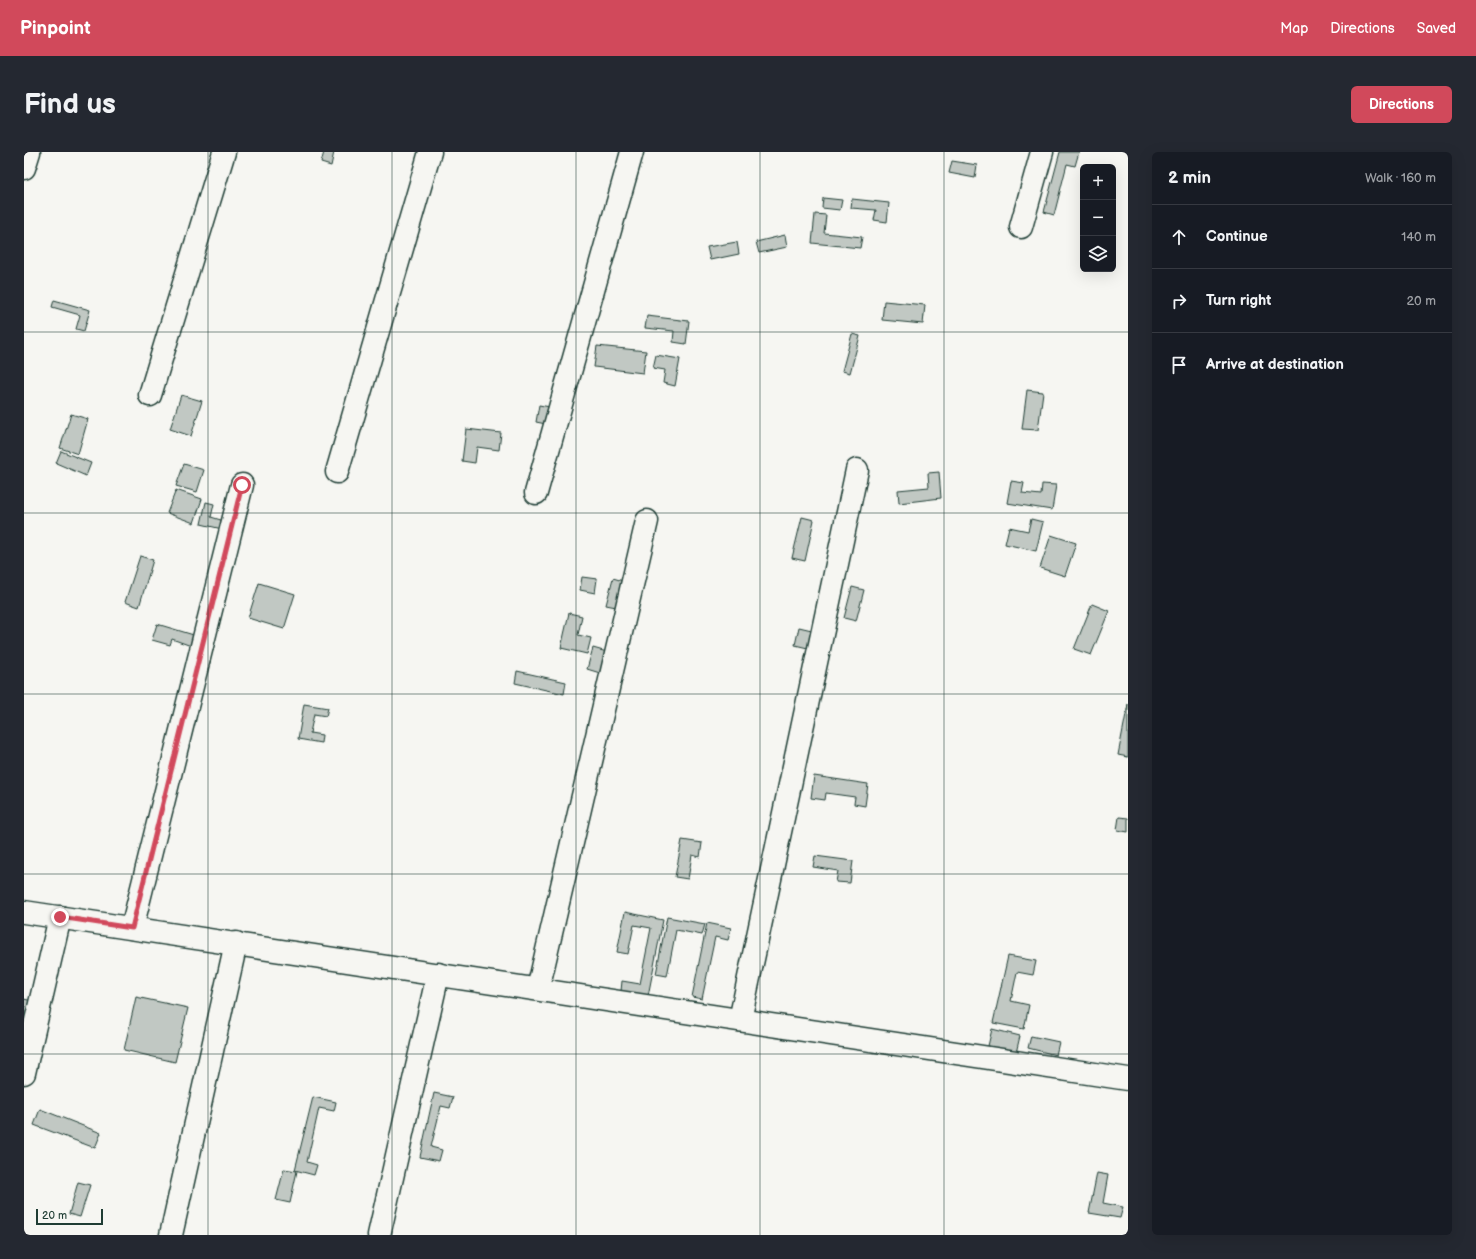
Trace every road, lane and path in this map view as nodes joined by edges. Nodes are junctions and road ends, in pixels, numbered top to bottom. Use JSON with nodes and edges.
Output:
{"nodes":[{"id":1,"x":28,"y":152,"type":"edge"},
{"id":2,"x":224,"y":152,"type":"edge"},
{"id":3,"x":430,"y":152,"type":"edge"},
{"id":4,"x":632,"y":152,"type":"edge"},
{"id":5,"x":1042,"y":152,"type":"edge"},
{"id":6,"x":24,"y":168,"type":"edge"},
{"id":7,"x":1021,"y":227,"type":"dead end"},
{"id":8,"x":150,"y":395,"type":"dead end"},
{"id":9,"x":857,"y":470,"type":"dead end"},
{"id":10,"x":337,"y":472,"type":"dead end"},
{"id":11,"x":242,"y":485,"type":"dead end"},
{"id":12,"x":536,"y":493,"type":"dead end"},
{"id":13,"x":647,"y":521,"type":"dead end"},
{"id":14,"x":24,"y":912,"type":"edge"},
{"id":15,"x":60,"y":917,"type":"junction"},
{"id":16,"x":132,"y":928,"type":"junction"},
{"id":17,"x":236,"y":943,"type":"junction"},
{"id":18,"x":438,"y":974,"type":"junction"},
{"id":19,"x":538,"y":989,"type":"junction"},
{"id":20,"x":740,"y":1020,"type":"junction"},
{"id":21,"x":24,"y":1073,"type":"edge"},
{"id":22,"x":1128,"y":1079,"type":"edge"},
{"id":23,"x":171,"y":1235,"type":"edge"},
{"id":24,"x":378,"y":1235,"type":"edge"}],
"edges":[{"from":1,"to":6,"type":"street"},
{"from":2,"to":8,"type":"street"},
{"from":3,"to":10,"type":"street"},
{"from":4,"to":12,"type":"street"},
{"from":5,"to":7,"type":"street"},
{"from":9,"to":20,"type":"street"},
{"from":11,"to":16,"type":"street"},
{"from":13,"to":19,"type":"street"},
{"from":14,"to":15,"type":"street"},
{"from":15,"to":16,"type":"street"},
{"from":15,"to":21,"type":"street"},
{"from":16,"to":17,"type":"street"},
{"from":17,"to":18,"type":"street"},
{"from":17,"to":23,"type":"street"},
{"from":18,"to":19,"type":"street"},
{"from":18,"to":24,"type":"street"},
{"from":19,"to":20,"type":"street"},
{"from":20,"to":22,"type":"street"}]}
